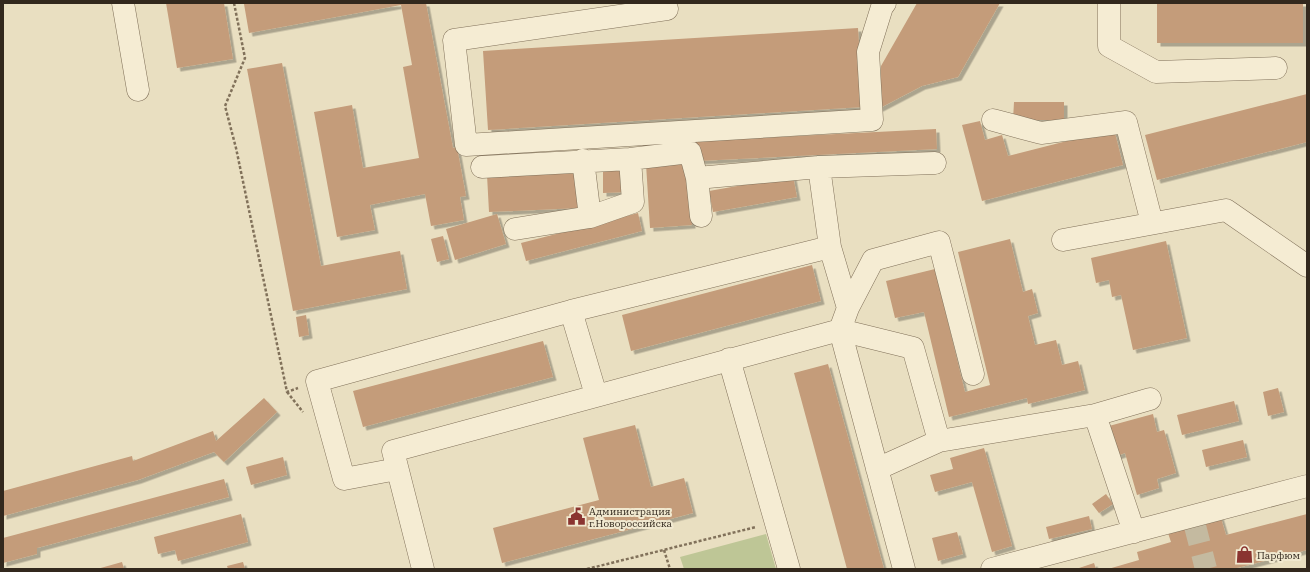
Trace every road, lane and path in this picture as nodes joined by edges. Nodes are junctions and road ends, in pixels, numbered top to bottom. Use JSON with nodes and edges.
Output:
{"nodes":[{"id":1,"x":123,"y":3,"type":"edge"},
{"id":2,"x":234,"y":3,"type":"edge"},
{"id":3,"x":885,"y":3,"type":"edge"},
{"id":4,"x":1109,"y":3,"type":"edge"},
{"id":5,"x":667,"y":9,"type":"dead end"},
{"id":6,"x":1276,"y":68,"type":"dead end"},
{"id":7,"x":138,"y":90,"type":"dead end"},
{"id":8,"x":993,"y":120,"type":"dead end"},
{"id":9,"x":630,"y":159,"type":"junction"},
{"id":10,"x":583,"y":160,"type":"junction"},
{"id":11,"x":935,"y":163,"type":"dead end"},
{"id":12,"x":482,"y":167,"type":"dead end"},
{"id":13,"x":819,"y":167,"type":"junction"},
{"id":14,"x":697,"y":178,"type":"junction"},
{"id":15,"x":701,"y":216,"type":"dead end"},
{"id":16,"x":590,"y":217,"type":"junction"},
{"id":17,"x":1152,"y":224,"type":"junction"},
{"id":18,"x":515,"y":229,"type":"dead end"},
{"id":19,"x":1063,"y":240,"type":"dead end"},
{"id":20,"x":830,"y":246,"type":"junction"},
{"id":21,"x":1307,"y":266,"type":"edge"},
{"id":22,"x":848,"y":308,"type":"junction"},
{"id":23,"x":571,"y":311,"type":"junction"},
{"id":24,"x":840,"y":330,"type":"junction"},
{"id":25,"x":729,"y":359,"type":"junction"},
{"id":26,"x":973,"y":374,"type":"dead end"},
{"id":27,"x":317,"y":381,"type":"junction"},
{"id":28,"x":596,"y":395,"type":"junction"},
{"id":29,"x":1150,"y":399,"type":"dead end"},
{"id":30,"x":1095,"y":415,"type":"junction"},
{"id":31,"x":939,"y":441,"type":"junction"},
{"id":32,"x":397,"y":469,"type":"junction"},
{"id":33,"x":877,"y":469,"type":"junction"},
{"id":34,"x":1307,"y":486,"type":"edge"},
{"id":35,"x":775,"y":522,"type":"junction"},
{"id":36,"x":1134,"y":532,"type":"junction"},
{"id":37,"x":664,"y":550,"type":"junction"},
{"id":38,"x":605,"y":565,"type":"junction"},
{"id":39,"x":423,"y":569,"type":"edge"},
{"id":40,"x":588,"y":569,"type":"edge"},
{"id":41,"x":606,"y":569,"type":"edge"},
{"id":42,"x":670,"y":569,"type":"edge"},
{"id":43,"x":789,"y":569,"type":"edge"},
{"id":44,"x":904,"y":569,"type":"edge"},
{"id":45,"x":992,"y":569,"type":"edge"}],
"edges":[{"from":1,"to":7,"type":"lane"},
{"from":2,"to":27,"type":"path"},
{"from":3,"to":5,"type":"lane"},
{"from":4,"to":6,"type":"lane"},
{"from":8,"to":17,"type":"lane"},
{"from":9,"to":10,"type":"lane"},
{"from":9,"to":14,"type":"lane"},
{"from":9,"to":16,"type":"lane"},
{"from":10,"to":12,"type":"lane"},
{"from":10,"to":16,"type":"lane"},
{"from":11,"to":13,"type":"lane"},
{"from":13,"to":14,"type":"lane"},
{"from":13,"to":20,"type":"lane"},
{"from":14,"to":15,"type":"lane"},
{"from":16,"to":18,"type":"lane"},
{"from":17,"to":19,"type":"lane"},
{"from":17,"to":21,"type":"lane"},
{"from":20,"to":22,"type":"lane"},
{"from":20,"to":23,"type":"lane"},
{"from":22,"to":24,"type":"lane"},
{"from":22,"to":26,"type":"lane"},
{"from":23,"to":27,"type":"lane"},
{"from":23,"to":28,"type":"lane"},
{"from":24,"to":25,"type":"lane"},
{"from":24,"to":31,"type":"lane"},
{"from":24,"to":33,"type":"lane"},
{"from":25,"to":28,"type":"lane"},
{"from":25,"to":35,"type":"lane"},
{"from":27,"to":32,"type":"lane"},
{"from":28,"to":32,"type":"lane"},
{"from":29,"to":30,"type":"lane"},
{"from":30,"to":31,"type":"lane"},
{"from":30,"to":36,"type":"lane"},
{"from":31,"to":33,"type":"lane"},
{"from":32,"to":39,"type":"lane"},
{"from":33,"to":44,"type":"lane"},
{"from":34,"to":36,"type":"lane"},
{"from":35,"to":37,"type":"path"},
{"from":35,"to":43,"type":"lane"},
{"from":36,"to":45,"type":"lane"},
{"from":37,"to":38,"type":"path"},
{"from":37,"to":42,"type":"path"},
{"from":38,"to":40,"type":"path"},
{"from":38,"to":41,"type":"path"}]}
